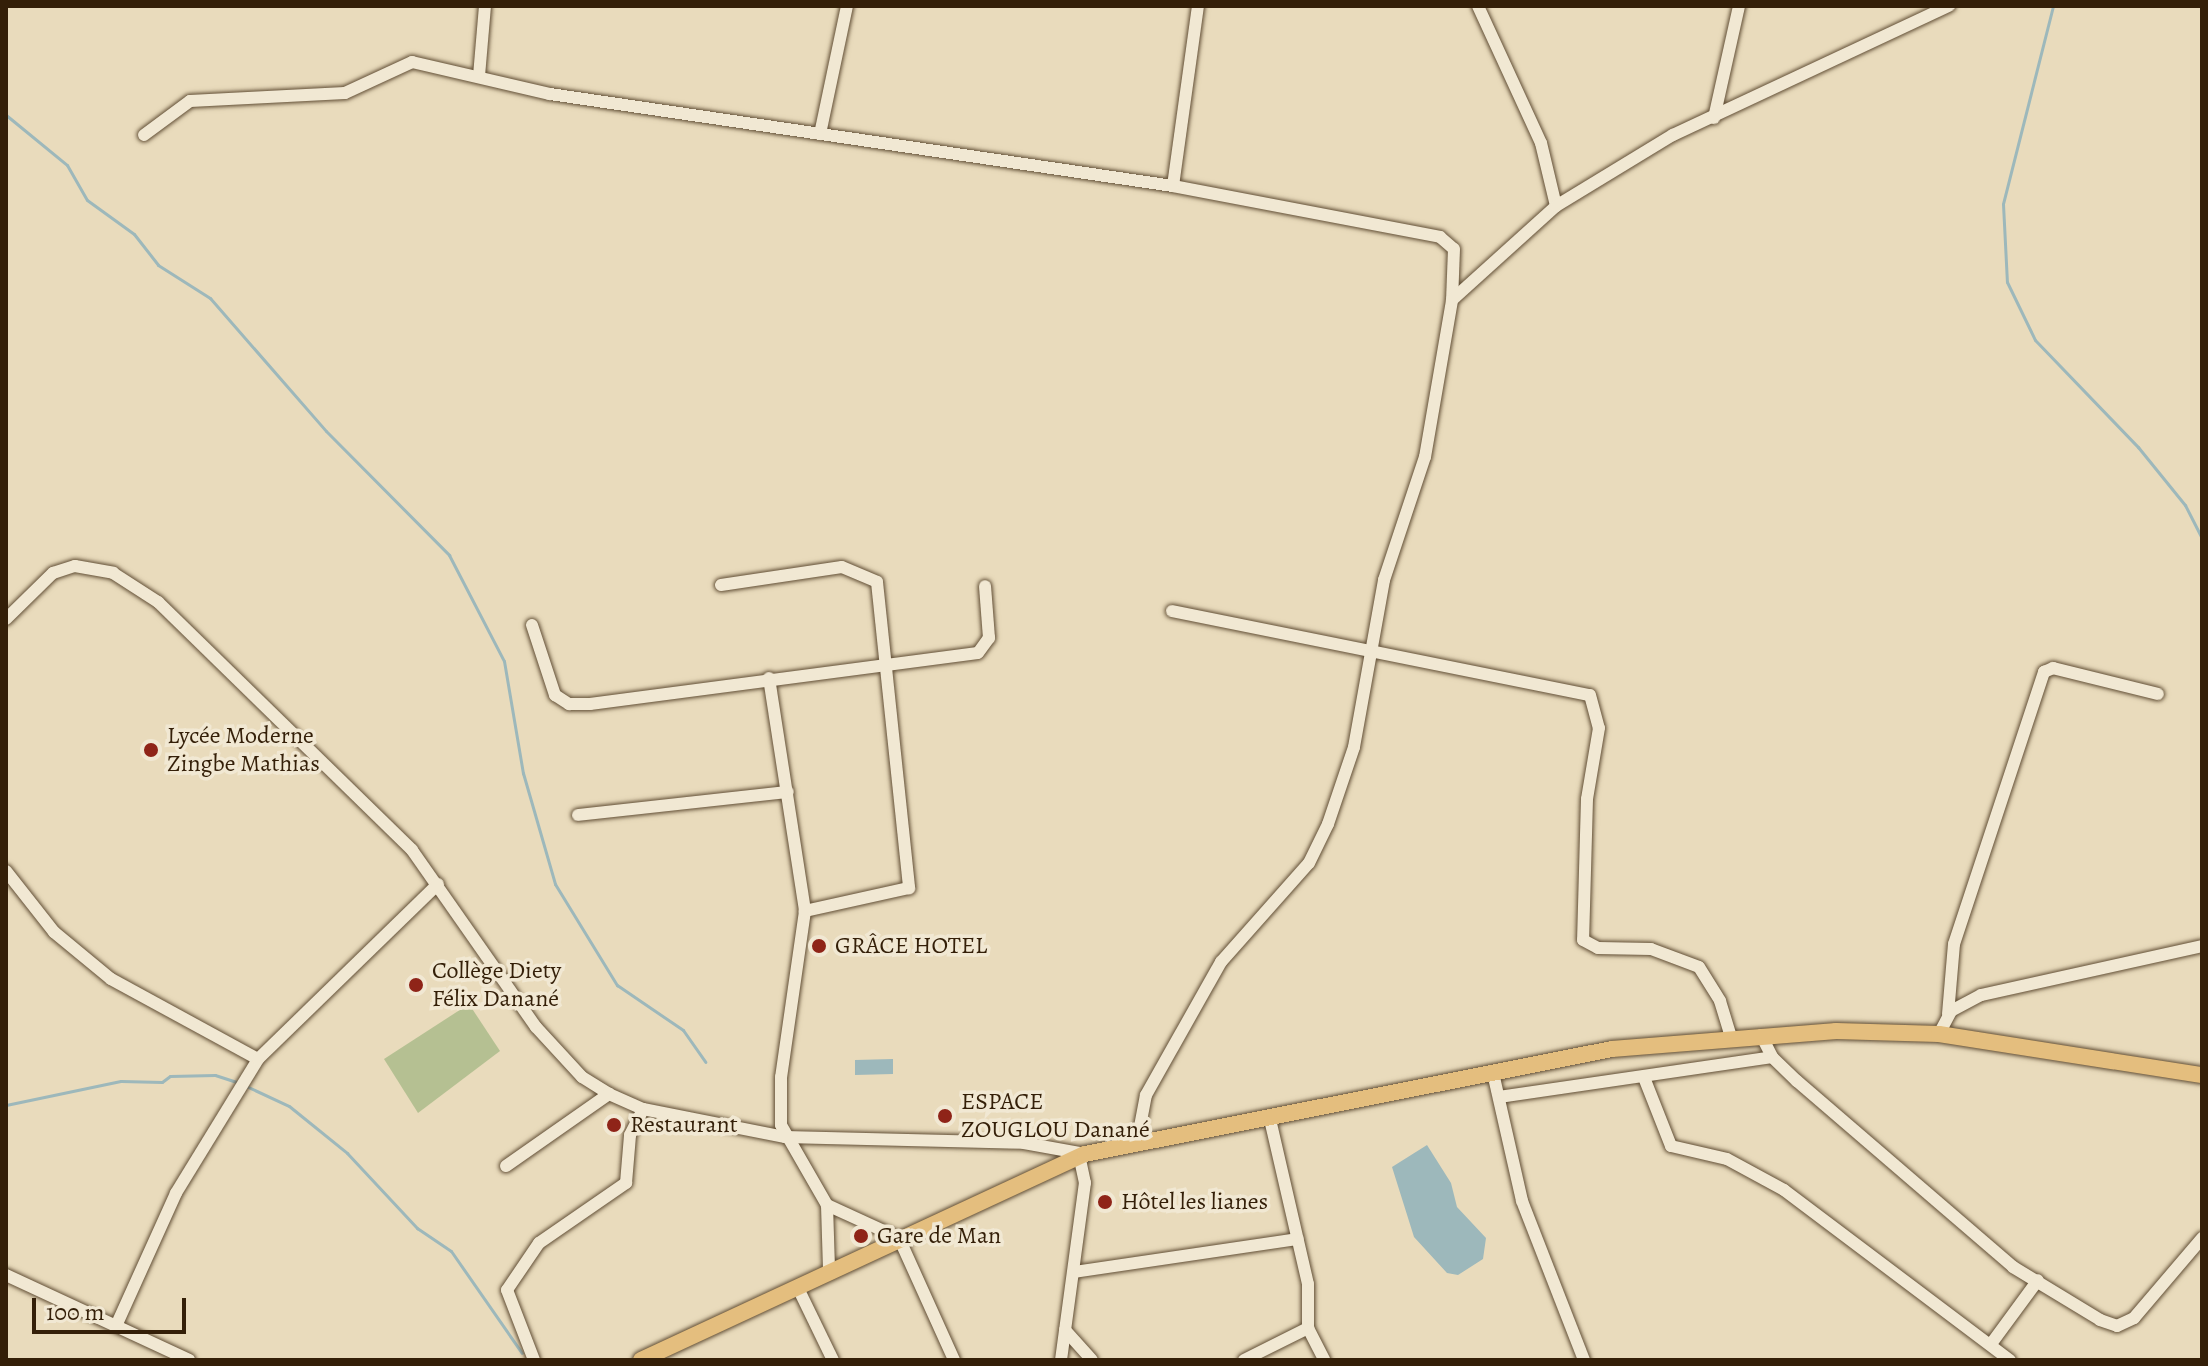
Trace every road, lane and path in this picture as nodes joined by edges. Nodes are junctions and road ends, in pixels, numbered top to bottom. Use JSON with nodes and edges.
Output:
{"nodes":[{"id":1,"x":485,"y":6,"type":"edge"},
{"id":2,"x":847,"y":6,"type":"edge"},
{"id":3,"x":1198,"y":6,"type":"edge"},
{"id":4,"x":1478,"y":6,"type":"edge"},
{"id":5,"x":1739,"y":6,"type":"edge"},
{"id":6,"x":1949,"y":6,"type":"edge"},
{"id":7,"x":479,"y":76,"type":"junction"},
{"id":8,"x":1714,"y":118,"type":"junction"},
{"id":9,"x":820,"y":134,"type":"junction"},
{"id":10,"x":144,"y":135,"type":"dead end"},
{"id":11,"x":1173,"y":186,"type":"junction"},
{"id":12,"x":1556,"y":206,"type":"junction"},
{"id":13,"x":1452,"y":300,"type":"junction"},
{"id":14,"x":721,"y":585,"type":"dead end"},
{"id":15,"x":985,"y":586,"type":"dead end"},
{"id":16,"x":1172,"y":611,"type":"dead end"},
{"id":17,"x":6,"y":619,"type":"edge"},
{"id":18,"x":532,"y":625,"type":"dead end"},
{"id":19,"x":1375,"y":648,"type":"junction"},
{"id":20,"x":881,"y":664,"type":"junction"},
{"id":21,"x":769,"y":678,"type":"junction"},
{"id":22,"x":2158,"y":694,"type":"dead end"},
{"id":23,"x":788,"y":792,"type":"junction"},
{"id":24,"x":578,"y":815,"type":"dead end"},
{"id":25,"x":6,"y":871,"type":"edge"},
{"id":26,"x":438,"y":884,"type":"junction"},
{"id":27,"x":805,"y":911,"type":"junction"},
{"id":28,"x":2202,"y":946,"type":"edge"},
{"id":29,"x":1948,"y":1014,"type":"junction"},
{"id":30,"x":1939,"y":1034,"type":"junction"},
{"id":31,"x":1761,"y":1035,"type":"junction"},
{"id":32,"x":1731,"y":1038,"type":"junction"},
{"id":33,"x":1772,"y":1057,"type":"junction"},
{"id":34,"x":258,"y":1059,"type":"junction"},
{"id":35,"x":1493,"y":1073,"type":"junction"},
{"id":36,"x":2202,"y":1075,"type":"edge"},
{"id":37,"x":1645,"y":1080,"type":"junction"},
{"id":38,"x":609,"y":1094,"type":"junction"},
{"id":39,"x":1499,"y":1097,"type":"junction"},
{"id":40,"x":643,"y":1109,"type":"junction"},
{"id":41,"x":1269,"y":1115,"type":"junction"},
{"id":42,"x":785,"y":1137,"type":"junction"},
{"id":43,"x":1137,"y":1142,"type":"junction"},
{"id":44,"x":1082,"y":1157,"type":"junction"},
{"id":45,"x":506,"y":1166,"type":"dead end"},
{"id":46,"x":827,"y":1205,"type":"junction"},
{"id":47,"x":899,"y":1238,"type":"junction"},
{"id":48,"x":2202,"y":1238,"type":"edge"},
{"id":49,"x":1298,"y":1239,"type":"junction"},
{"id":50,"x":829,"y":1268,"type":"junction"},
{"id":51,"x":1074,"y":1272,"type":"junction"},
{"id":52,"x":6,"y":1275,"type":"edge"},
{"id":53,"x":2038,"y":1280,"type":"junction"},
{"id":54,"x":797,"y":1286,"type":"junction"},
{"id":55,"x":116,"y":1326,"type":"junction"},
{"id":56,"x":1308,"y":1328,"type":"junction"},
{"id":57,"x":1065,"y":1330,"type":"junction"},
{"id":58,"x":1991,"y":1344,"type":"junction"},
{"id":59,"x":189,"y":1360,"type":"edge"},
{"id":60,"x":534,"y":1360,"type":"edge"},
{"id":61,"x":641,"y":1360,"type":"edge"},
{"id":62,"x":833,"y":1360,"type":"edge"},
{"id":63,"x":954,"y":1360,"type":"edge"},
{"id":64,"x":1061,"y":1360,"type":"edge"},
{"id":65,"x":1092,"y":1360,"type":"edge"},
{"id":66,"x":1244,"y":1360,"type":"edge"},
{"id":67,"x":1324,"y":1360,"type":"edge"},
{"id":68,"x":1583,"y":1360,"type":"edge"},
{"id":69,"x":2010,"y":1360,"type":"edge"}],
"edges":[{"from":1,"to":7,"type":"street"},
{"from":2,"to":9,"type":"street"},
{"from":3,"to":11,"type":"street"},
{"from":4,"to":12,"type":"street"},
{"from":5,"to":8,"type":"street"},
{"from":6,"to":8,"type":"street"},
{"from":7,"to":9,"type":"street"},
{"from":7,"to":10,"type":"street"},
{"from":8,"to":12,"type":"street"},
{"from":9,"to":11,"type":"street"},
{"from":11,"to":13,"type":"street"},
{"from":12,"to":13,"type":"street"},
{"from":13,"to":19,"type":"street"},
{"from":14,"to":20,"type":"street"},
{"from":15,"to":20,"type":"street"},
{"from":16,"to":19,"type":"street"},
{"from":17,"to":26,"type":"street"},
{"from":18,"to":21,"type":"street"},
{"from":19,"to":32,"type":"street"},
{"from":19,"to":43,"type":"street"},
{"from":20,"to":21,"type":"street"},
{"from":20,"to":27,"type":"street"},
{"from":21,"to":23,"type":"street"},
{"from":22,"to":29,"type":"street"},
{"from":23,"to":24,"type":"street"},
{"from":23,"to":27,"type":"street"},
{"from":25,"to":34,"type":"street"},
{"from":26,"to":34,"type":"street"},
{"from":26,"to":38,"type":"street"},
{"from":27,"to":42,"type":"street"},
{"from":28,"to":29,"type":"street"},
{"from":29,"to":30,"type":"street"},
{"from":30,"to":31,"type":"main road"},
{"from":30,"to":36,"type":"main road"},
{"from":31,"to":32,"type":"main road"},
{"from":31,"to":33,"type":"street"},
{"from":32,"to":35,"type":"main road"},
{"from":33,"to":37,"type":"street"},
{"from":33,"to":53,"type":"street"},
{"from":34,"to":55,"type":"street"},
{"from":35,"to":39,"type":"street"},
{"from":35,"to":41,"type":"main road"},
{"from":37,"to":39,"type":"street"},
{"from":37,"to":58,"type":"street"},
{"from":38,"to":40,"type":"street"},
{"from":38,"to":45,"type":"street"},
{"from":39,"to":68,"type":"street"},
{"from":40,"to":42,"type":"street"},
{"from":40,"to":60,"type":"street"},
{"from":41,"to":43,"type":"main road"},
{"from":41,"to":49,"type":"street"},
{"from":42,"to":44,"type":"street"},
{"from":42,"to":46,"type":"street"},
{"from":43,"to":44,"type":"main road"},
{"from":44,"to":47,"type":"main road"},
{"from":44,"to":51,"type":"street"},
{"from":46,"to":47,"type":"street"},
{"from":46,"to":50,"type":"street"},
{"from":47,"to":50,"type":"main road"},
{"from":47,"to":63,"type":"street"},
{"from":48,"to":53,"type":"street"},
{"from":49,"to":51,"type":"street"},
{"from":49,"to":56,"type":"street"},
{"from":50,"to":54,"type":"main road"},
{"from":51,"to":57,"type":"street"},
{"from":52,"to":55,"type":"street"},
{"from":53,"to":58,"type":"street"},
{"from":54,"to":61,"type":"main road"},
{"from":54,"to":62,"type":"street"},
{"from":55,"to":59,"type":"street"},
{"from":56,"to":66,"type":"street"},
{"from":56,"to":67,"type":"street"},
{"from":57,"to":64,"type":"street"},
{"from":57,"to":65,"type":"street"},
{"from":58,"to":69,"type":"street"}]}
